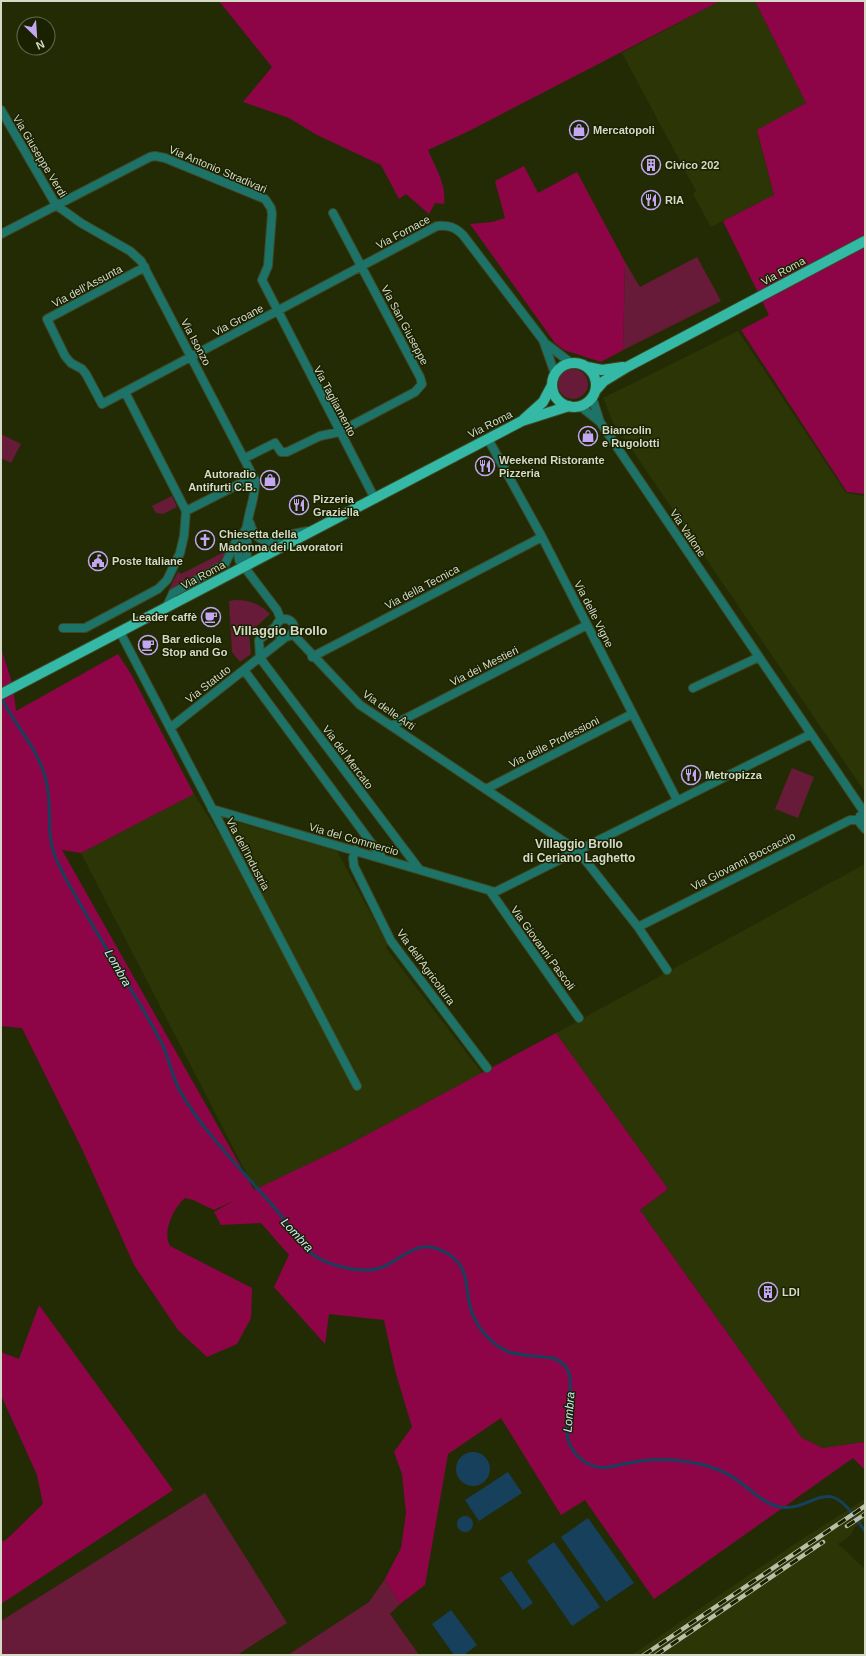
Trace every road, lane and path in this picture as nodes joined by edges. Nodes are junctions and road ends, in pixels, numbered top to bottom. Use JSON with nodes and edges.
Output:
{"nodes":[{"id":1,"x":1,"y":110,"type":"edge"},
{"id":2,"x":4,"y":123,"type":"edge"},
{"id":3,"x":56,"y":205,"type":"junction"},
{"id":4,"x":63,"y":210,"type":"joint"},
{"id":5,"x":333,"y":213,"type":"dead end"},
{"id":6,"x":1,"y":234,"type":"edge"},
{"id":7,"x":865,"y":241,"type":"edge"},
{"id":8,"x":145,"y":267,"type":"junction"},
{"id":9,"x":362,"y":267,"type":"junction"},
{"id":10,"x":277,"y":312,"type":"junction"},
{"id":11,"x":545,"y":343,"type":"junction"},
{"id":12,"x":192,"y":357,"type":"junction"},
{"id":13,"x":571,"y":362,"type":"junction"},
{"id":14,"x":588,"y":367,"type":"junction"},
{"id":15,"x":627,"y":367,"type":"junction"},
{"id":16,"x":555,"y":374,"type":"junction"},
{"id":17,"x":552,"y":386,"type":"junction"},
{"id":18,"x":125,"y":392,"type":"junction"},
{"id":19,"x":594,"y":393,"type":"junction"},
{"id":20,"x":575,"y":406,"type":"junction"},
{"id":21,"x":522,"y":421,"type":"junction"},
{"id":22,"x":600,"y":422,"type":"junction"},
{"id":23,"x":339,"y":432,"type":"junction"},
{"id":24,"x":488,"y":439,"type":"junction"},
{"id":25,"x":245,"y":458,"type":"junction"},
{"id":26,"x":255,"y":480,"type":"junction"},
{"id":27,"x":374,"y":499,"type":"junction"},
{"id":28,"x":186,"y":510,"type":"junction"},
{"id":29,"x":247,"y":526,"type":"junction"},
{"id":30,"x":315,"y":529,"type":"junction"},
{"id":31,"x":542,"y":537,"type":"junction"},
{"id":32,"x":245,"y":567,"type":"junction"},
{"id":33,"x":166,"y":608,"type":"junction"},
{"id":34,"x":279,"y":623,"type":"junction"},
{"id":35,"x":587,"y":625,"type":"junction"},
{"id":36,"x":63,"y":628,"type":"dead end"},
{"id":37,"x":120,"y":632,"type":"junction"},
{"id":38,"x":289,"y":635,"type":"junction"},
{"id":39,"x":312,"y":657,"type":"junction"},
{"id":40,"x":759,"y":657,"type":"junction"},
{"id":41,"x":260,"y":658,"type":"junction"},
{"id":42,"x":244,"y":670,"type":"junction"},
{"id":43,"x":693,"y":688,"type":"dead end"},
{"id":44,"x":1,"y":694,"type":"edge"},
{"id":45,"x":632,"y":714,"type":"junction"},
{"id":46,"x":391,"y":726,"type":"junction"},
{"id":47,"x":170,"y":728,"type":"junction"},
{"id":48,"x":811,"y":734,"type":"junction"},
{"id":49,"x":486,"y":789,"type":"junction"},
{"id":50,"x":677,"y":800,"type":"junction"},
{"id":51,"x":212,"y":808,"type":"junction"},
{"id":52,"x":864,"y":812,"type":"edge"},
{"id":53,"x":859,"y":820,"type":"junction"},
{"id":54,"x":865,"y":829,"type":"edge"},
{"id":55,"x":355,"y":850,"type":"junction"},
{"id":56,"x":578,"y":851,"type":"junction"},
{"id":57,"x":383,"y":859,"type":"junction"},
{"id":58,"x":419,"y":869,"type":"junction"},
{"id":59,"x":490,"y":891,"type":"junction"},
{"id":60,"x":638,"y":927,"type":"junction"},
{"id":61,"x":667,"y":970,"type":"dead end"},
{"id":62,"x":579,"y":1018,"type":"dead end"},
{"id":63,"x":487,"y":1068,"type":"dead end"},
{"id":64,"x":357,"y":1086,"type":"dead end"}],
"edges":[{"from":1,"to":2,"type":"street","name":"Via Giuseppe Verdi"},
{"from":2,"to":3,"type":"street","name":"Via Giuseppe Verdi"},
{"from":3,"to":4,"type":"street","name":"Via Giuseppe Verdi"},
{"from":3,"to":6,"type":"street","name":"Via Antonio Stradivari"},
{"from":3,"to":10,"type":"street","name":"Via Antonio Stradivari"},
{"from":4,"to":8,"type":"street","name":"Via Isonzo"},
{"from":5,"to":9,"type":"street","name":"Via San Giuseppe"},
{"from":7,"to":15,"type":"main road","name":"Via Roma"},
{"from":8,"to":12,"type":"street","name":"Via Isonzo"},
{"from":8,"to":18,"type":"street","name":"Via dell'Assunta"},
{"from":9,"to":10,"type":"street","name":"Via Fornace"},
{"from":9,"to":11,"type":"street","name":"Via Fornace"},
{"from":9,"to":23,"type":"street","name":"Via San Giuseppe"},
{"from":10,"to":12,"type":"street","name":"Via Groane"},
{"from":10,"to":23,"type":"street","name":"Via Tagliamento"},
{"from":11,"to":13,"type":"street","name":"Via Fornace"},
{"from":11,"to":16,"type":"street","name":"Via Fornace"},
{"from":12,"to":18,"type":"street","name":"Via Groane"},
{"from":12,"to":25,"type":"street","name":"Via Isonzo"},
{"from":13,"to":14,"type":"main road"},
{"from":13,"to":16,"type":"main road"},
{"from":14,"to":15,"type":"main road","name":"Via Roma"},
{"from":14,"to":19,"type":"main road"},
{"from":15,"to":19,"type":"main road","name":"Via Roma"},
{"from":16,"to":17,"type":"main road"},
{"from":17,"to":20,"type":"main road"},
{"from":17,"to":21,"type":"main road","name":"Via Roma"},
{"from":18,"to":28,"type":"street"},
{"from":19,"to":20,"type":"main road"},
{"from":19,"to":22,"type":"street","name":"Via Vallone"},
{"from":20,"to":21,"type":"main road","name":"Via Roma"},
{"from":20,"to":22,"type":"street","name":"Via Vallone"},
{"from":21,"to":24,"type":"main road","name":"Via Roma"},
{"from":22,"to":40,"type":"street","name":"Via Vallone"},
{"from":23,"to":25,"type":"street"},
{"from":23,"to":27,"type":"street","name":"Via Tagliamento"},
{"from":24,"to":27,"type":"main road","name":"Via Roma"},
{"from":24,"to":31,"type":"street","name":"Via delle Vigne"},
{"from":25,"to":26,"type":"street","name":"Via Isonzo"},
{"from":26,"to":28,"type":"street"},
{"from":26,"to":29,"type":"street","name":"Via Isonzo"},
{"from":27,"to":30,"type":"main road","name":"Via Roma"},
{"from":28,"to":36,"type":"street"},
{"from":29,"to":30,"type":"street"},
{"from":29,"to":32,"type":"street","name":"Via Isonzo"},
{"from":29,"to":33,"type":"street","name":"Via Isonzo"},
{"from":30,"to":32,"type":"main road","name":"Via Roma"},
{"from":31,"to":35,"type":"street","name":"Via delle Vigne"},
{"from":31,"to":39,"type":"street","name":"Via della Tecnica"},
{"from":32,"to":33,"type":"main road","name":"Via Roma"},
{"from":32,"to":34,"type":"street"},
{"from":33,"to":37,"type":"main road","name":"Via Roma"},
{"from":34,"to":38,"type":"street"},
{"from":34,"to":38,"type":"street"},
{"from":34,"to":41,"type":"street"},
{"from":35,"to":45,"type":"street","name":"Via delle Vigne"},
{"from":35,"to":46,"type":"street","name":"Via dei Mestieri"},
{"from":37,"to":44,"type":"main road","name":"Via Roma"},
{"from":37,"to":47,"type":"street","name":"Via dell'Industria"},
{"from":38,"to":39,"type":"street","name":"Via delle Arti"},
{"from":38,"to":41,"type":"street","name":"Via Statuto"},
{"from":39,"to":46,"type":"street","name":"Via delle Arti"},
{"from":40,"to":43,"type":"street"},
{"from":40,"to":48,"type":"street","name":"Via Vallone"},
{"from":41,"to":42,"type":"street","name":"Via Statuto"},
{"from":41,"to":58,"type":"street","name":"Via del Mercato"},
{"from":42,"to":47,"type":"street","name":"Via Statuto"},
{"from":42,"to":57,"type":"street"},
{"from":45,"to":49,"type":"street","name":"Via delle Professioni"},
{"from":45,"to":50,"type":"street","name":"Via delle Vigne"},
{"from":46,"to":49,"type":"street","name":"Via delle Arti"},
{"from":47,"to":51,"type":"street","name":"Via dell'Industria"},
{"from":48,"to":50,"type":"street"},
{"from":48,"to":52,"type":"street","name":"Via Vallone"},
{"from":49,"to":56,"type":"street","name":"Via delle Arti"},
{"from":50,"to":56,"type":"street"},
{"from":51,"to":55,"type":"street","name":"Via del Commercio"},
{"from":51,"to":64,"type":"street","name":"Via dell'Industria"},
{"from":52,"to":53,"type":"street"},
{"from":53,"to":54,"type":"street"},
{"from":53,"to":60,"type":"street","name":"Via Giovanni Boccaccio"},
{"from":55,"to":57,"type":"street","name":"Via del Commercio"},
{"from":55,"to":63,"type":"street","name":"Via dell'Agricoltura"},
{"from":56,"to":59,"type":"street"},
{"from":56,"to":60,"type":"street","name":"Via delle Arti"},
{"from":57,"to":58,"type":"street","name":"Via del Commercio"},
{"from":58,"to":59,"type":"street","name":"Via del Commercio"},
{"from":59,"to":62,"type":"street","name":"Via Giovanni Pascoli"},
{"from":60,"to":61,"type":"street","name":"Via delle Arti"}]}
